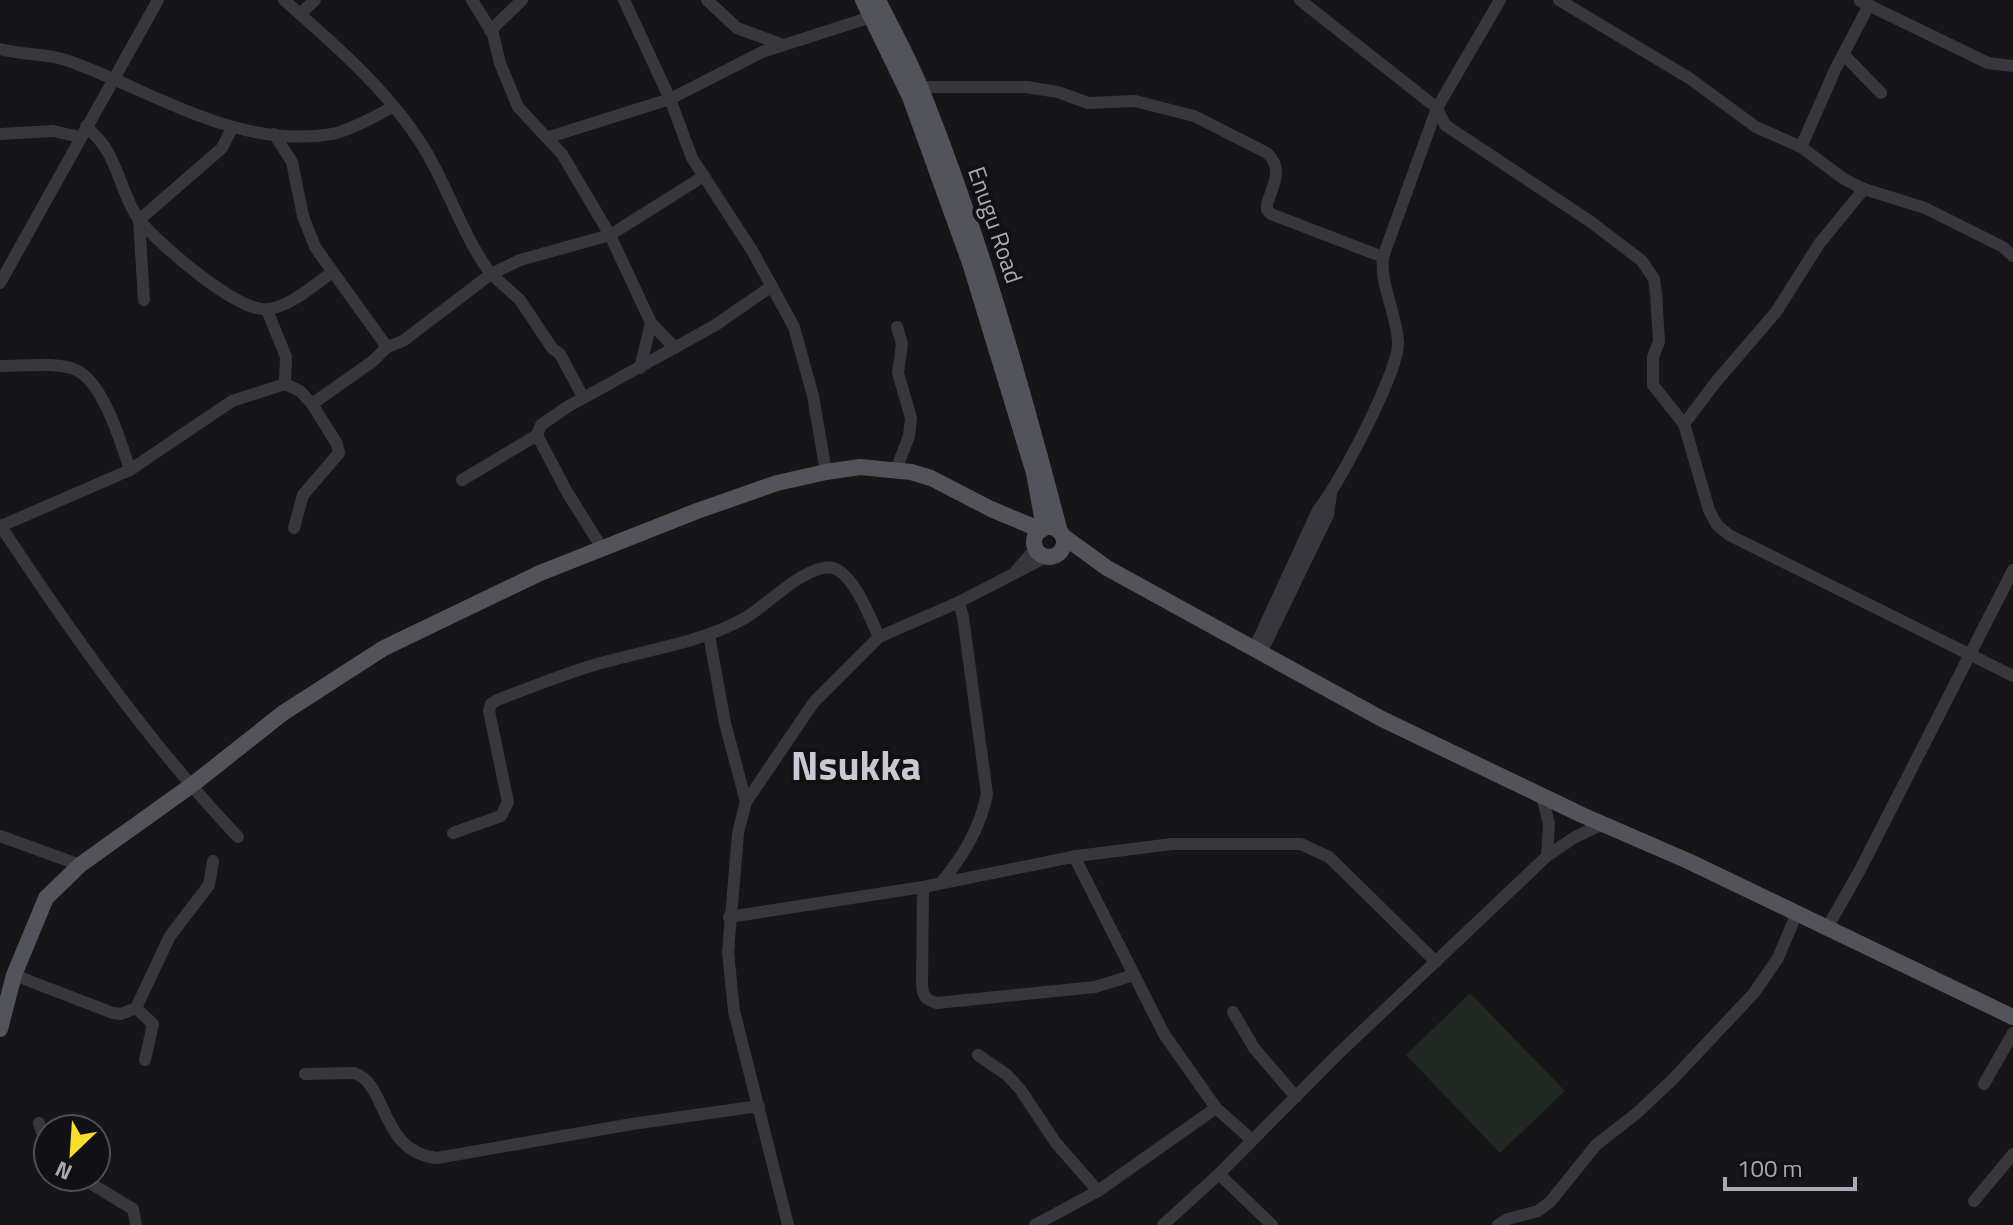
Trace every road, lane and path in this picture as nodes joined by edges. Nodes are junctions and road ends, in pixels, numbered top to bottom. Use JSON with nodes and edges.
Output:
{"nodes":[{"id":1,"x":157,"y":0,"type":"edge"},
{"id":2,"x":284,"y":0,"type":"edge"},
{"id":3,"x":315,"y":0,"type":"edge"},
{"id":4,"x":472,"y":0,"type":"edge"},
{"id":5,"x":522,"y":0,"type":"edge"},
{"id":6,"x":624,"y":0,"type":"edge"},
{"id":7,"x":707,"y":0,"type":"edge"},
{"id":8,"x":863,"y":0,"type":"edge"},
{"id":9,"x":878,"y":0,"type":"edge"},
{"id":10,"x":1300,"y":0,"type":"edge"},
{"id":11,"x":1500,"y":0,"type":"edge"},
{"id":12,"x":1559,"y":0,"type":"edge"},
{"id":13,"x":1862,"y":2,"type":"edge"},
{"id":14,"x":300,"y":14,"type":"junction"},
{"id":15,"x":871,"y":17,"type":"junction"},
{"id":16,"x":490,"y":31,"type":"junction"},
{"id":17,"x":783,"y":45,"type":"junction"},
{"id":18,"x":0,"y":49,"type":"edge"},
{"id":19,"x":1843,"y":54,"type":"junction"},
{"id":20,"x":2013,"y":66,"type":"edge"},
{"id":21,"x":113,"y":79,"type":"junction"},
{"id":22,"x":920,"y":87,"type":"junction"},
{"id":23,"x":1881,"y":93,"type":"dead end"},
{"id":24,"x":670,"y":99,"type":"junction"},
{"id":25,"x":393,"y":107,"type":"junction"},
{"id":26,"x":1437,"y":108,"type":"junction"},
{"id":27,"x":1430,"y":125,"type":"junction"},
{"id":28,"x":1445,"y":125,"type":"junction"},
{"id":29,"x":232,"y":128,"type":"junction"},
{"id":30,"x":83,"y":131,"type":"junction"},
{"id":31,"x":0,"y":134,"type":"edge"},
{"id":32,"x":274,"y":134,"type":"junction"},
{"id":33,"x":549,"y":137,"type":"junction"},
{"id":34,"x":1801,"y":147,"type":"junction"},
{"id":35,"x":704,"y":176,"type":"junction"},
{"id":36,"x":1864,"y":189,"type":"junction"},
{"id":37,"x":139,"y":220,"type":"junction"},
{"id":38,"x":610,"y":235,"type":"junction"},
{"id":39,"x":2013,"y":256,"type":"edge"},
{"id":40,"x":1383,"y":257,"type":"junction"},
{"id":41,"x":333,"y":272,"type":"junction"},
{"id":42,"x":491,"y":274,"type":"junction"},
{"id":43,"x":0,"y":283,"type":"edge"},
{"id":44,"x":772,"y":286,"type":"junction"},
{"id":45,"x":144,"y":300,"type":"dead end"},
{"id":46,"x":267,"y":310,"type":"junction"},
{"id":47,"x":651,"y":323,"type":"junction"},
{"id":48,"x":897,"y":327,"type":"dead end"},
{"id":49,"x":387,"y":347,"type":"junction"},
{"id":50,"x":675,"y":348,"type":"junction"},
{"id":51,"x":0,"y":366,"type":"edge"},
{"id":52,"x":640,"y":368,"type":"junction"},
{"id":53,"x":285,"y":384,"type":"junction"},
{"id":54,"x":583,"y":397,"type":"junction"},
{"id":55,"x":312,"y":404,"type":"junction"},
{"id":56,"x":1684,"y":424,"type":"junction"},
{"id":57,"x":537,"y":435,"type":"junction"},
{"id":58,"x":130,"y":470,"type":"junction"},
{"id":59,"x":896,"y":470,"type":"junction"},
{"id":60,"x":826,"y":472,"type":"junction"},
{"id":61,"x":462,"y":480,"type":"dead end"},
{"id":62,"x":1039,"y":499,"type":"junction"},
{"id":63,"x":998,"y":512,"type":"junction"},
{"id":64,"x":0,"y":525,"type":"edge"},
{"id":65,"x":294,"y":528,"type":"dead end"},
{"id":66,"x":1048,"y":541,"type":"junction"},
{"id":67,"x":602,"y":548,"type":"junction"},
{"id":68,"x":2013,"y":570,"type":"edge"},
{"id":69,"x":959,"y":602,"type":"junction"},
{"id":70,"x":709,"y":635,"type":"junction"},
{"id":71,"x":879,"y":637,"type":"junction"},
{"id":72,"x":1258,"y":651,"type":"junction"},
{"id":73,"x":1968,"y":654,"type":"junction"},
{"id":74,"x":2013,"y":676,"type":"edge"},
{"id":75,"x":192,"y":785,"type":"junction"},
{"id":76,"x":1542,"y":796,"type":"junction"},
{"id":77,"x":746,"y":802,"type":"junction"},
{"id":78,"x":1563,"y":806,"type":"junction"},
{"id":79,"x":1582,"y":815,"type":"junction"},
{"id":80,"x":1549,"y":824,"type":"junction"},
{"id":81,"x":1603,"y":824,"type":"junction"},
{"id":82,"x":453,"y":833,"type":"dead end"},
{"id":83,"x":238,"y":837,"type":"dead end"},
{"id":84,"x":1575,"y":837,"type":"junction"},
{"id":85,"x":2,"y":838,"type":"edge"},
{"id":86,"x":965,"y":854,"type":"junction"},
{"id":87,"x":1074,"y":856,"type":"junction"},
{"id":88,"x":1547,"y":856,"type":"junction"},
{"id":89,"x":213,"y":861,"type":"dead end"},
{"id":90,"x":80,"y":865,"type":"junction"},
{"id":91,"x":971,"y":877,"type":"junction"},
{"id":92,"x":941,"y":883,"type":"junction"},
{"id":93,"x":923,"y":887,"type":"junction"},
{"id":94,"x":1797,"y":913,"type":"junction"},
{"id":95,"x":729,"y":917,"type":"junction"},
{"id":96,"x":1827,"y":928,"type":"junction"},
{"id":97,"x":1436,"y":962,"type":"junction"},
{"id":98,"x":14,"y":975,"type":"junction"},
{"id":99,"x":1134,"y":975,"type":"junction"},
{"id":100,"x":136,"y":1008,"type":"junction"},
{"id":101,"x":1233,"y":1012,"type":"dead end"},
{"id":102,"x":2013,"y":1017,"type":"edge"},
{"id":103,"x":0,"y":1029,"type":"edge"},
{"id":104,"x":2013,"y":1033,"type":"edge"},
{"id":105,"x":978,"y":1055,"type":"dead end"},
{"id":106,"x":145,"y":1060,"type":"dead end"},
{"id":107,"x":305,"y":1074,"type":"dead end"},
{"id":108,"x":1984,"y":1084,"type":"dead end"},
{"id":109,"x":1296,"y":1097,"type":"junction"},
{"id":110,"x":759,"y":1106,"type":"junction"},
{"id":111,"x":1216,"y":1108,"type":"junction"},
{"id":112,"x":1252,"y":1140,"type":"junction"},
{"id":113,"x":2013,"y":1154,"type":"edge"},
{"id":114,"x":1219,"y":1174,"type":"junction"},
{"id":115,"x":1098,"y":1191,"type":"junction"},
{"id":116,"x":106,"y":1193,"type":"edge"},
{"id":117,"x":1974,"y":1201,"type":"dead end"},
{"id":118,"x":136,"y":1225,"type":"edge"},
{"id":119,"x":788,"y":1225,"type":"edge"},
{"id":120,"x":1035,"y":1225,"type":"edge"},
{"id":121,"x":1163,"y":1225,"type":"edge"},
{"id":122,"x":1272,"y":1225,"type":"edge"},
{"id":123,"x":1498,"y":1225,"type":"edge"}],
"edges":[{"from":1,"to":21,"type":"street"},
{"from":2,"to":14,"type":"street"},
{"from":3,"to":14,"type":"street"},
{"from":4,"to":16,"type":"street"},
{"from":5,"to":16,"type":"street"},
{"from":6,"to":24,"type":"street"},
{"from":7,"to":17,"type":"street"},
{"from":8,"to":15,"type":"main road"},
{"from":9,"to":22,"type":"main road","name":"Enugu Road"},
{"from":10,"to":26,"type":"street"},
{"from":11,"to":26,"type":"street"},
{"from":12,"to":34,"type":"street"},
{"from":13,"to":19,"type":"street"},
{"from":13,"to":20,"type":"street"},
{"from":14,"to":25,"type":"street"},
{"from":15,"to":17,"type":"street"},
{"from":15,"to":62,"type":"main road"},
{"from":16,"to":33,"type":"street"},
{"from":17,"to":24,"type":"street"},
{"from":18,"to":21,"type":"street"},
{"from":19,"to":23,"type":"street"},
{"from":19,"to":34,"type":"street"},
{"from":21,"to":29,"type":"street"},
{"from":21,"to":30,"type":"street"},
{"from":22,"to":40,"type":"street"},
{"from":22,"to":66,"type":"main road","name":"Enugu Road"},
{"from":24,"to":33,"type":"street"},
{"from":24,"to":35,"type":"street"},
{"from":25,"to":32,"type":"street"},
{"from":25,"to":42,"type":"street"},
{"from":26,"to":27,"type":"street"},
{"from":26,"to":28,"type":"street"},
{"from":27,"to":28,"type":"street"},
{"from":27,"to":40,"type":"street"},
{"from":28,"to":56,"type":"street"},
{"from":29,"to":32,"type":"street"},
{"from":29,"to":37,"type":"street"},
{"from":30,"to":31,"type":"street"},
{"from":30,"to":37,"type":"street"},
{"from":30,"to":43,"type":"street"},
{"from":32,"to":41,"type":"street"},
{"from":33,"to":38,"type":"street"},
{"from":34,"to":36,"type":"street"},
{"from":35,"to":38,"type":"street"},
{"from":35,"to":44,"type":"street"},
{"from":36,"to":39,"type":"street"},
{"from":36,"to":56,"type":"street"},
{"from":37,"to":45,"type":"street"},
{"from":37,"to":46,"type":"street"},
{"from":38,"to":42,"type":"street"},
{"from":38,"to":47,"type":"street"},
{"from":40,"to":72,"type":"street"},
{"from":41,"to":46,"type":"street"},
{"from":41,"to":49,"type":"street"},
{"from":42,"to":49,"type":"street"},
{"from":42,"to":54,"type":"street"},
{"from":44,"to":50,"type":"street"},
{"from":44,"to":60,"type":"street"},
{"from":46,"to":53,"type":"street"},
{"from":47,"to":50,"type":"street"},
{"from":47,"to":52,"type":"street"},
{"from":48,"to":59,"type":"street"},
{"from":49,"to":55,"type":"street"},
{"from":50,"to":52,"type":"street"},
{"from":51,"to":58,"type":"street"},
{"from":52,"to":54,"type":"street"},
{"from":53,"to":55,"type":"street"},
{"from":53,"to":58,"type":"street"},
{"from":54,"to":57,"type":"street"},
{"from":55,"to":65,"type":"street"},
{"from":56,"to":73,"type":"street"},
{"from":57,"to":61,"type":"street"},
{"from":57,"to":67,"type":"street"},
{"from":58,"to":64,"type":"street"},
{"from":59,"to":60,"type":"main road"},
{"from":59,"to":63,"type":"main road"},
{"from":60,"to":67,"type":"main road"},
{"from":62,"to":63,"type":"main road"},
{"from":62,"to":66,"type":"main road"},
{"from":63,"to":66,"type":"main road"},
{"from":64,"to":75,"type":"street"},
{"from":66,"to":69,"type":"street"},
{"from":66,"to":72,"type":"main road"},
{"from":67,"to":75,"type":"main road"},
{"from":68,"to":73,"type":"street"},
{"from":69,"to":71,"type":"street"},
{"from":69,"to":86,"type":"street"},
{"from":70,"to":71,"type":"street"},
{"from":70,"to":77,"type":"street"},
{"from":70,"to":82,"type":"street"},
{"from":71,"to":77,"type":"street"},
{"from":72,"to":76,"type":"main road"},
{"from":73,"to":74,"type":"street"},
{"from":73,"to":96,"type":"street"},
{"from":75,"to":83,"type":"street"},
{"from":75,"to":90,"type":"main road"},
{"from":76,"to":78,"type":"main road"},
{"from":76,"to":80,"type":"street"},
{"from":77,"to":95,"type":"street"},
{"from":78,"to":79,"type":"main road"},
{"from":78,"to":80,"type":"street"},
{"from":79,"to":81,"type":"main road"},
{"from":79,"to":84,"type":"street"},
{"from":80,"to":84,"type":"street"},
{"from":80,"to":88,"type":"street"},
{"from":81,"to":84,"type":"street"},
{"from":81,"to":94,"type":"main road"},
{"from":84,"to":88,"type":"street"},
{"from":85,"to":90,"type":"street"},
{"from":86,"to":91,"type":"street"},
{"from":86,"to":92,"type":"street"},
{"from":87,"to":91,"type":"street"},
{"from":87,"to":97,"type":"street"},
{"from":87,"to":99,"type":"street"},
{"from":88,"to":97,"type":"street"},
{"from":89,"to":100,"type":"street"},
{"from":90,"to":98,"type":"main road"},
{"from":91,"to":92,"type":"street"},
{"from":92,"to":93,"type":"street"},
{"from":93,"to":95,"type":"street"},
{"from":93,"to":99,"type":"street"},
{"from":94,"to":96,"type":"main road"},
{"from":94,"to":123,"type":"street"},
{"from":95,"to":110,"type":"street"},
{"from":96,"to":102,"type":"main road"},
{"from":97,"to":109,"type":"street"},
{"from":98,"to":100,"type":"street"},
{"from":98,"to":103,"type":"main road"},
{"from":99,"to":111,"type":"street"},
{"from":100,"to":106,"type":"street"},
{"from":101,"to":109,"type":"street"},
{"from":104,"to":108,"type":"street"},
{"from":105,"to":115,"type":"street"},
{"from":107,"to":110,"type":"street"},
{"from":109,"to":112,"type":"street"},
{"from":110,"to":119,"type":"street"},
{"from":111,"to":112,"type":"street"},
{"from":111,"to":115,"type":"street"},
{"from":112,"to":114,"type":"street"},
{"from":113,"to":117,"type":"street"},
{"from":114,"to":121,"type":"street"},
{"from":114,"to":122,"type":"street"},
{"from":115,"to":120,"type":"street"},
{"from":116,"to":118,"type":"street"}]}
